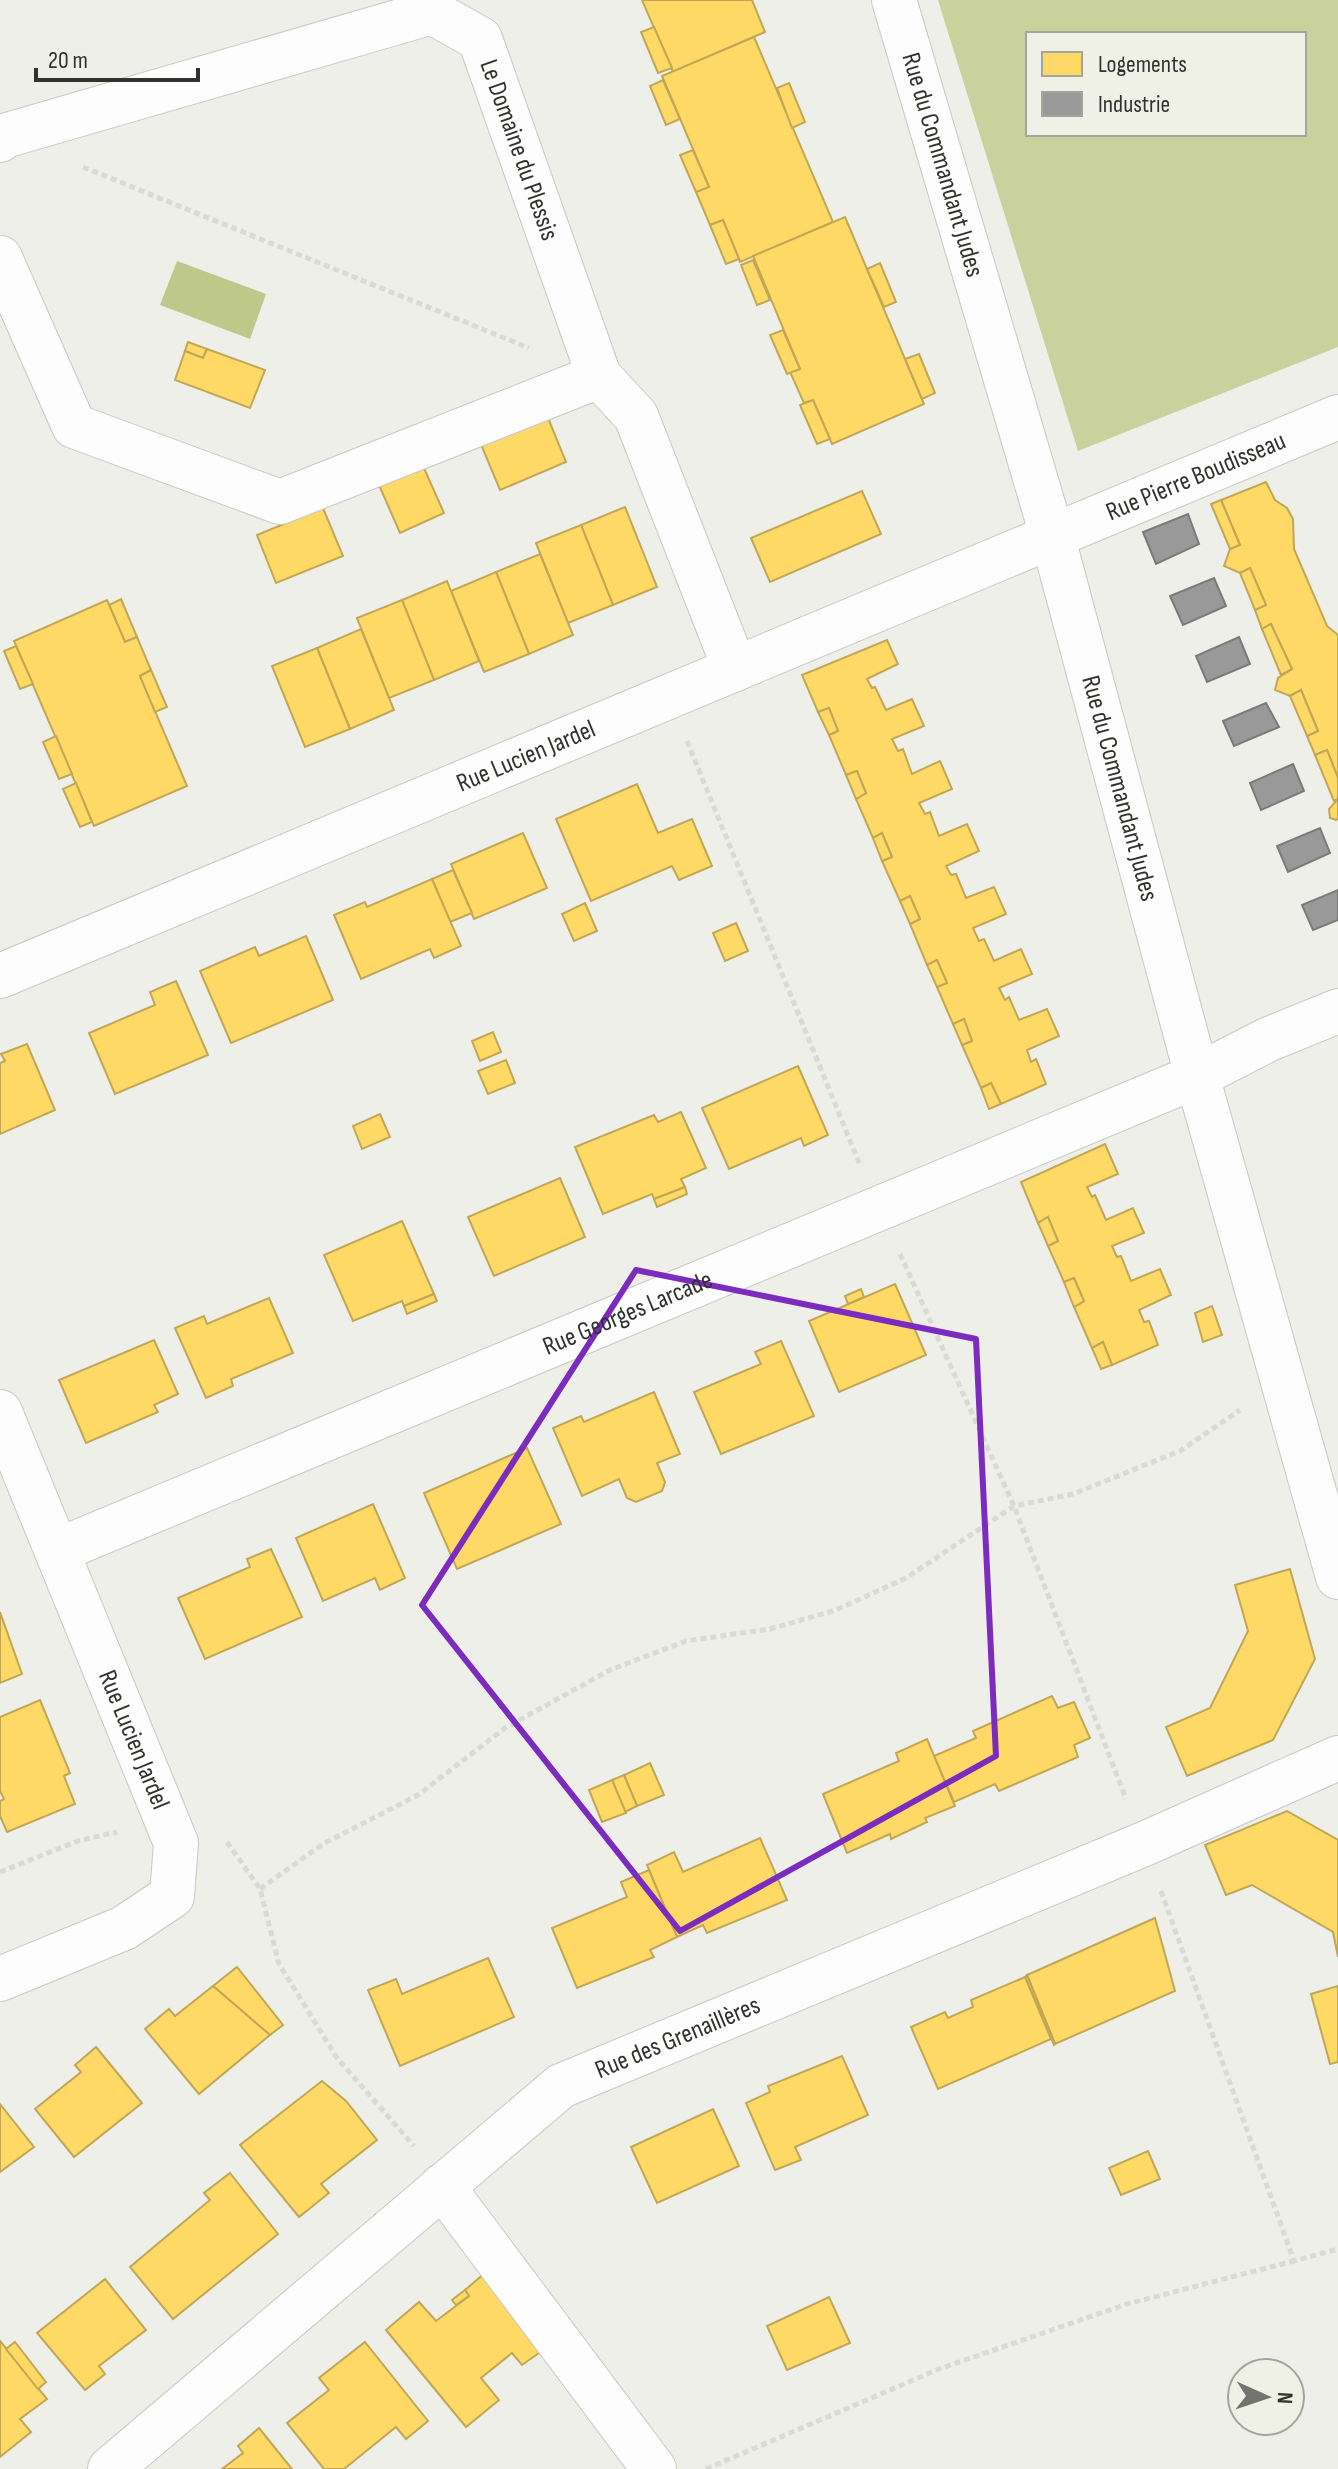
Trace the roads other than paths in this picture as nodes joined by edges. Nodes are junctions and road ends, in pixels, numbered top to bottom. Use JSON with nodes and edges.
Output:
{"nodes":[{"id":1,"x":894,"y":0,"type":"edge"},
{"id":2,"x":0,"y":140,"type":"edge"},
{"id":3,"x":0,"y":258,"type":"edge"},
{"id":4,"x":599,"y":376,"type":"junction"},
{"id":5,"x":1338,"y":417,"type":"edge"},
{"id":6,"x":1052,"y":535,"type":"junction"},
{"id":7,"x":735,"y":669,"type":"junction"},
{"id":8,"x":0,"y":976,"type":"edge"},
{"id":9,"x":1338,"y":1011,"type":"edge"},
{"id":10,"x":1197,"y":1076,"type":"junction"},
{"id":11,"x":0,"y":1412,"type":"edge"},
{"id":12,"x":59,"y":1550,"type":"junction"},
{"id":13,"x":1338,"y":1577,"type":"edge"},
{"id":14,"x":1338,"y":1758,"type":"edge"},
{"id":15,"x":0,"y":1979,"type":"edge"},
{"id":16,"x":442,"y":2186,"type":"junction"},
{"id":17,"x":110,"y":2469,"type":"edge"},
{"id":18,"x":654,"y":2469,"type":"edge"}],
"edges":[{"from":1,"to":6,"type":"street","name":"Rue du Commandant Judes"},
{"from":2,"to":4,"type":"street","name":"Le Domaine du Plessis"},
{"from":3,"to":4,"type":"street"},
{"from":4,"to":7,"type":"street","name":"Le Domaine du Plessis"},
{"from":5,"to":6,"type":"street","name":"Rue Pierre Boudisseau"},
{"from":6,"to":7,"type":"street","name":"Rue Lucien Jardel"},
{"from":6,"to":10,"type":"street","name":"Rue du Commandant Judes"},
{"from":7,"to":8,"type":"street","name":"Rue Lucien Jardel"},
{"from":9,"to":10,"type":"street","name":"Rue Georges Larcade"},
{"from":10,"to":12,"type":"street","name":"Rue Georges Larcade"},
{"from":10,"to":13,"type":"street","name":"Rue du Commandant Judes"},
{"from":11,"to":12,"type":"street","name":"Rue Lucien Jardel"},
{"from":12,"to":15,"type":"street","name":"Rue Lucien Jardel"},
{"from":14,"to":16,"type":"street","name":"Rue des Grenaillères"},
{"from":16,"to":17,"type":"street","name":"Rue des Grenaillères"},
{"from":16,"to":18,"type":"street"}]}
